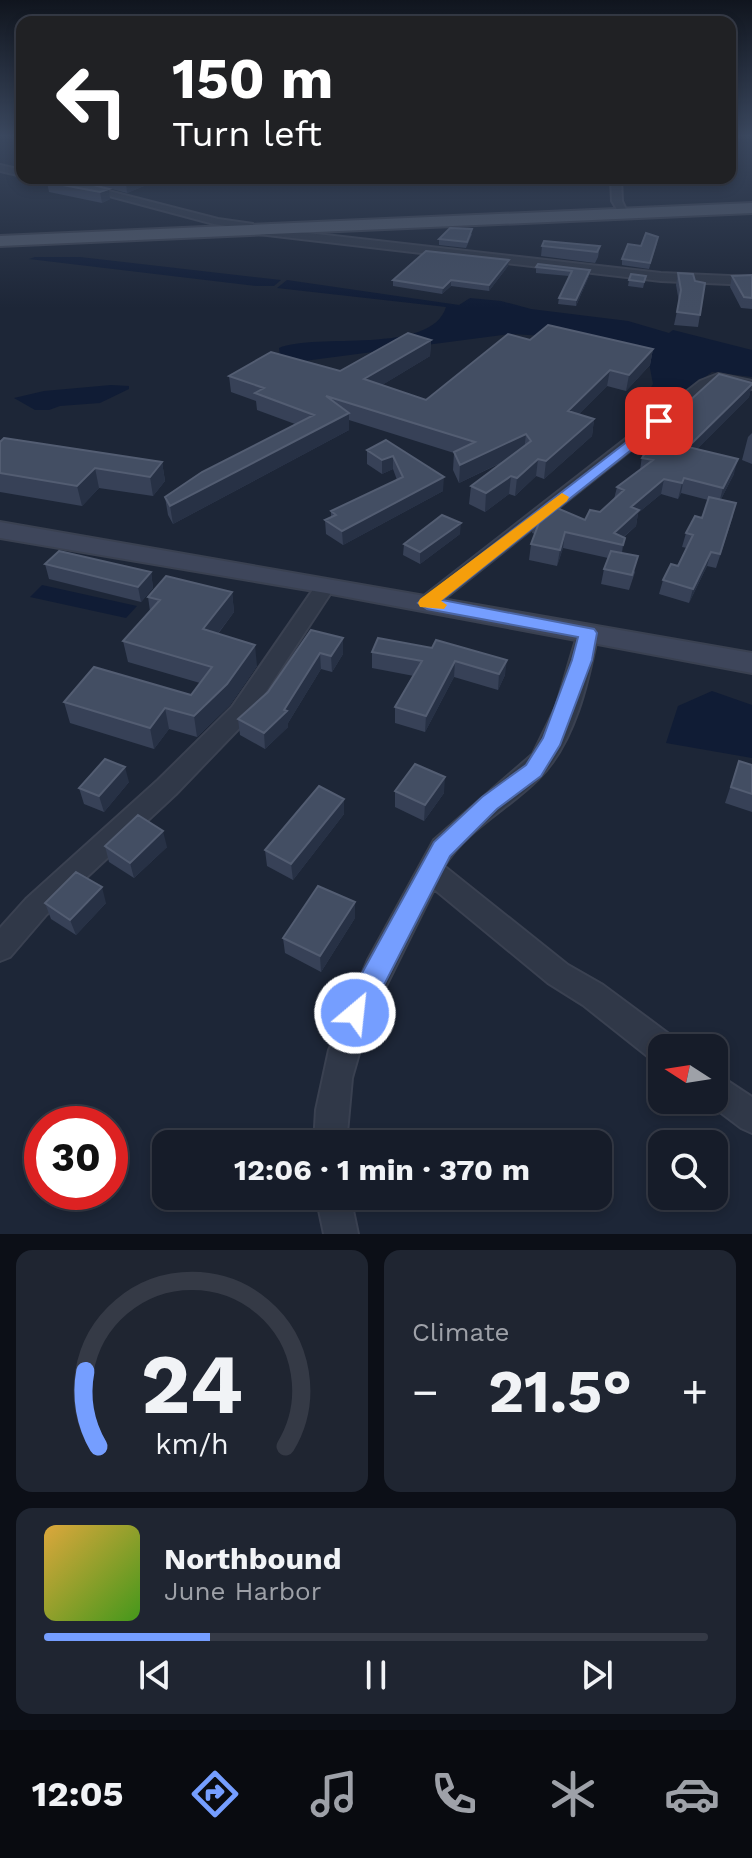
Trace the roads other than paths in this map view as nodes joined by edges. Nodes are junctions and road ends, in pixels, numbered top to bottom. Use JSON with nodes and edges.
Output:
{"nodes":[{"id":1,"x":108,"y":194,"type":"edge"},
{"id":2,"x":617,"y":194,"type":"edge"},
{"id":3,"x":752,"y":206,"type":"edge"},
{"id":4,"x":624,"y":212,"type":"junction"},
{"id":5,"x":249,"y":228,"type":"junction"},
{"id":6,"x":0,"y":239,"type":"edge"},
{"id":7,"x":752,"y":281,"type":"edge"},
{"id":8,"x":752,"y":385,"type":"edge"},
{"id":9,"x":0,"y":530,"type":"edge"},
{"id":10,"x":326,"y":585,"type":"junction"},
{"id":11,"x":427,"y":603,"type":"junction"},
{"id":12,"x":588,"y":633,"type":"junction"},
{"id":13,"x":752,"y":663,"type":"edge"},
{"id":14,"x":431,"y":871,"type":"junction"},
{"id":15,"x":0,"y":948,"type":"edge"},
{"id":16,"x":648,"y":1037,"type":"edge"},
{"id":17,"x":728,"y":1099,"type":"edge"},
{"id":18,"x":752,"y":1117,"type":"edge"},
{"id":19,"x":331,"y":1130,"type":"edge"},
{"id":20,"x":336,"y":1210,"type":"edge"},
{"id":21,"x":341,"y":1234,"type":"edge"}],
"edges":[{"from":1,"to":5,"type":"street"},
{"from":2,"to":4,"type":"street"},
{"from":3,"to":4,"type":"main road"},
{"from":4,"to":5,"type":"main road"},
{"from":5,"to":6,"type":"main road"},
{"from":5,"to":7,"type":"street"},
{"from":8,"to":11,"type":"street"},
{"from":9,"to":10,"type":"main road"},
{"from":10,"to":11,"type":"main road"},
{"from":10,"to":15,"type":"street"},
{"from":11,"to":12,"type":"main road"},
{"from":12,"to":13,"type":"main road"},
{"from":12,"to":14,"type":"street"},
{"from":14,"to":16,"type":"street"},
{"from":14,"to":19,"type":"street"},
{"from":17,"to":18,"type":"street"},
{"from":20,"to":21,"type":"street"}]}
